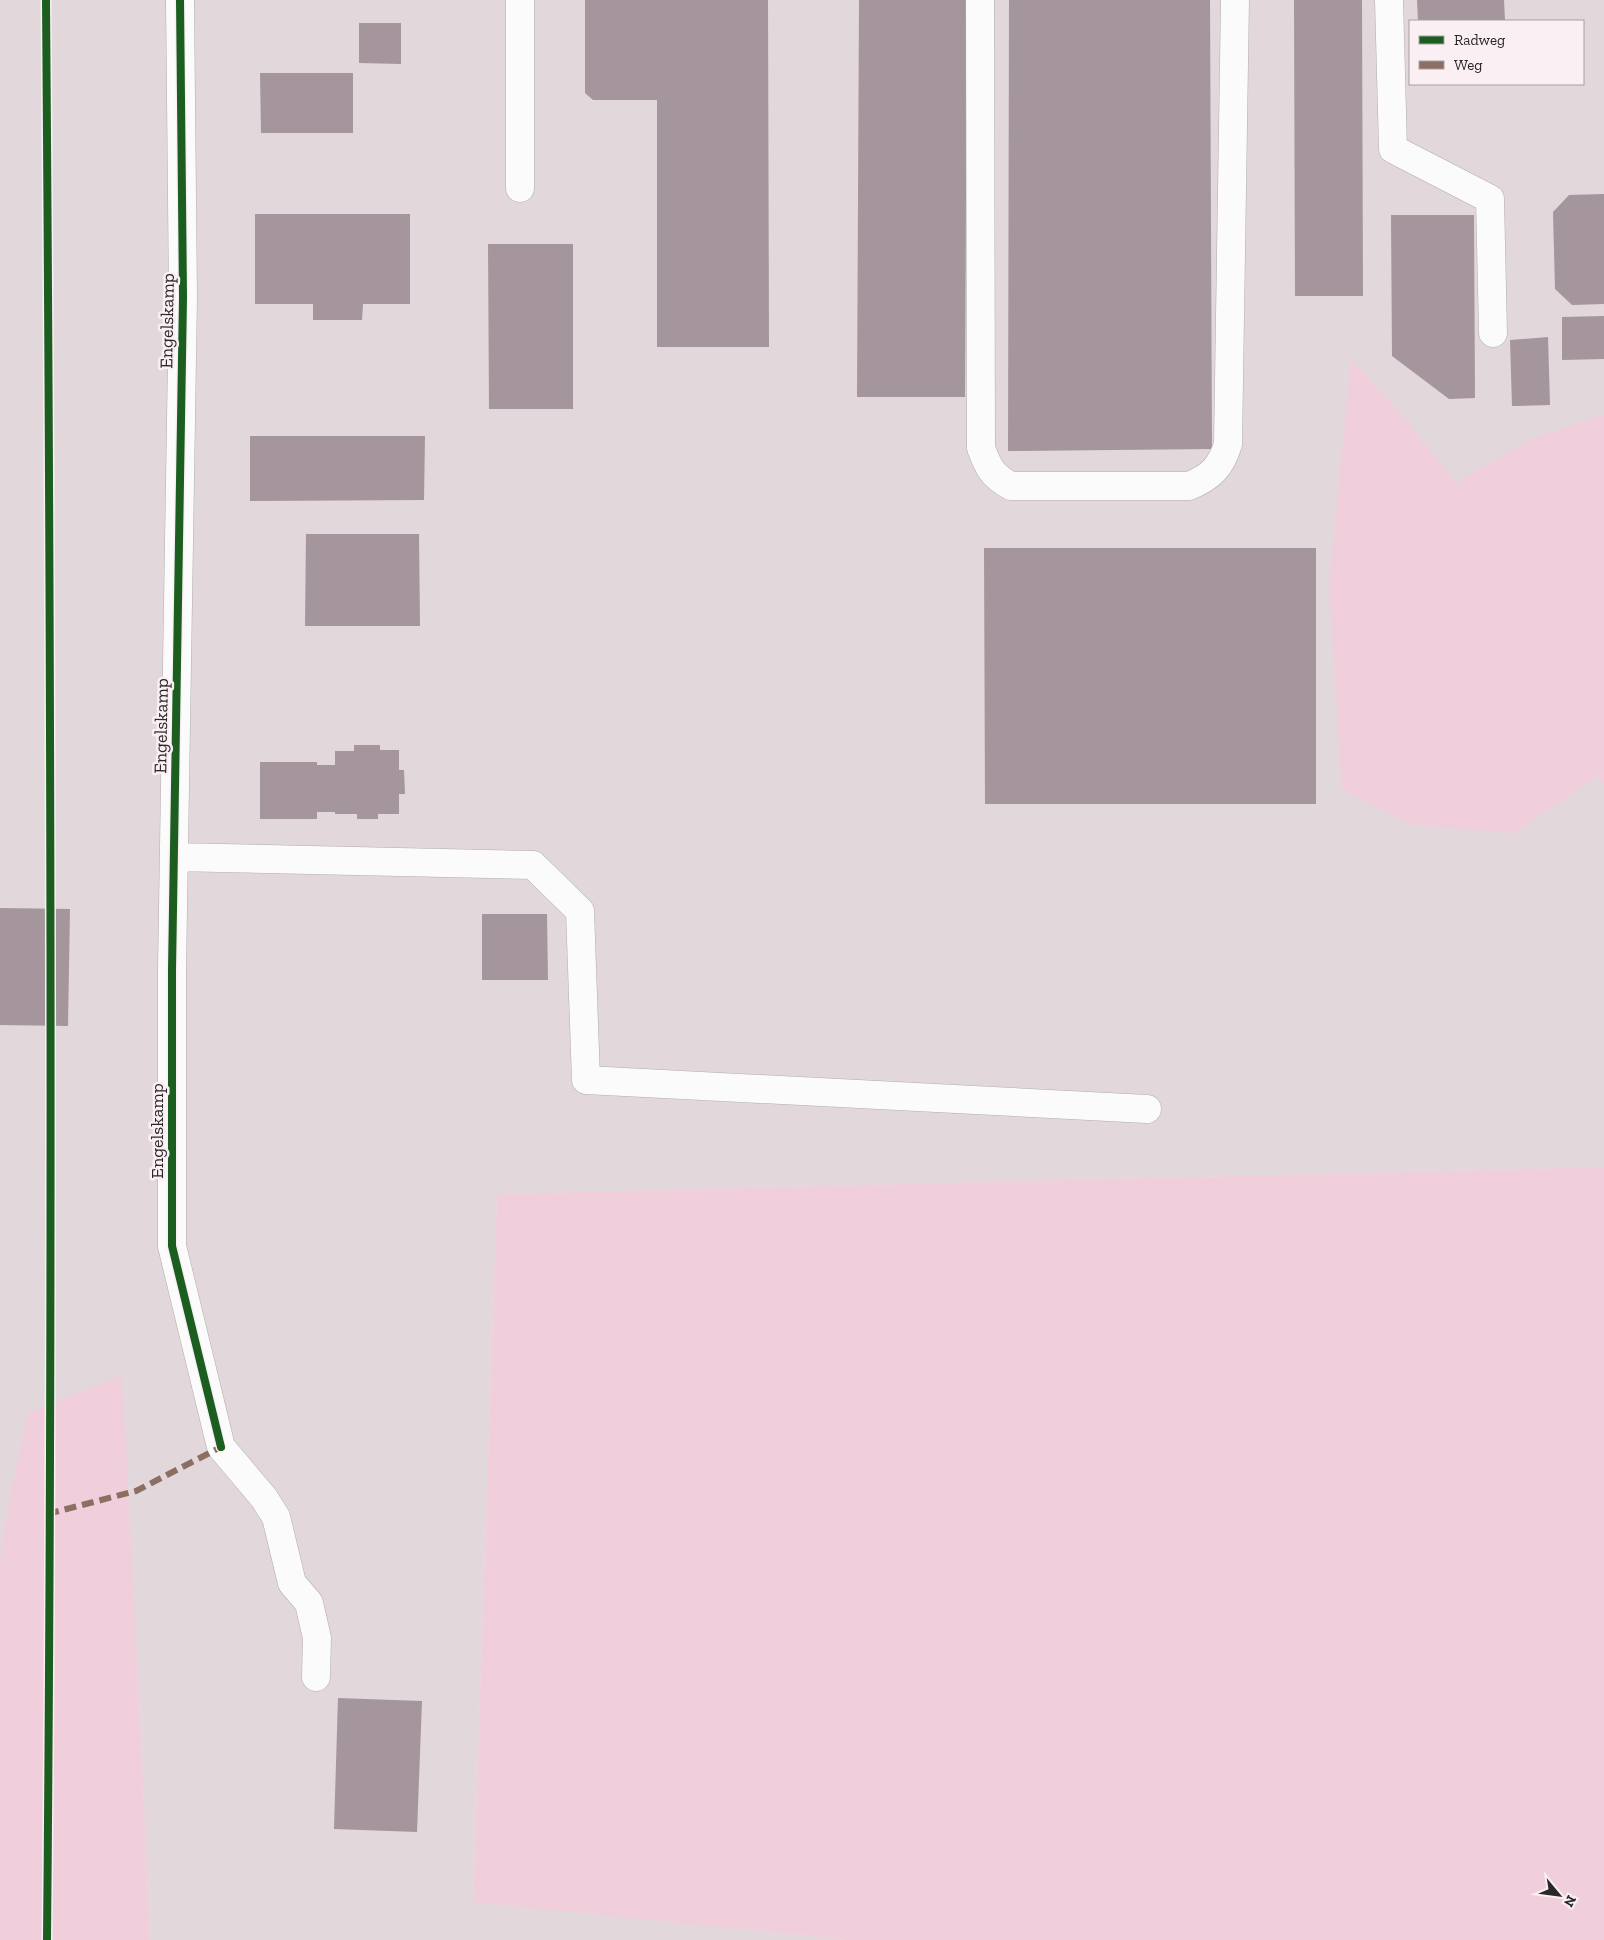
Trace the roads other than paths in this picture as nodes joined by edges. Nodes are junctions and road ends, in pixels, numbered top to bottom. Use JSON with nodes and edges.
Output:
{"nodes":[{"id":1,"x":180,"y":0,"type":"edge"},
{"id":2,"x":520,"y":0,"type":"edge"},
{"id":3,"x":980,"y":0,"type":"edge"},
{"id":4,"x":1235,"y":0,"type":"edge"},
{"id":5,"x":1389,"y":0,"type":"edge"},
{"id":6,"x":520,"y":188,"type":"dead end"},
{"id":7,"x":1493,"y":333,"type":"dead end"},
{"id":8,"x":174,"y":857,"type":"junction"},
{"id":9,"x":1147,"y":1109,"type":"dead end"},
{"id":10,"x":316,"y":1677,"type":"dead end"}],
"edges":[{"from":1,"to":8,"type":"street","name":"Engelskamp"},
{"from":2,"to":6,"type":"street"},
{"from":3,"to":4,"type":"street"},
{"from":5,"to":7,"type":"street"},
{"from":8,"to":9,"type":"street"},
{"from":8,"to":10,"type":"street","name":"Engelskamp"}]}
